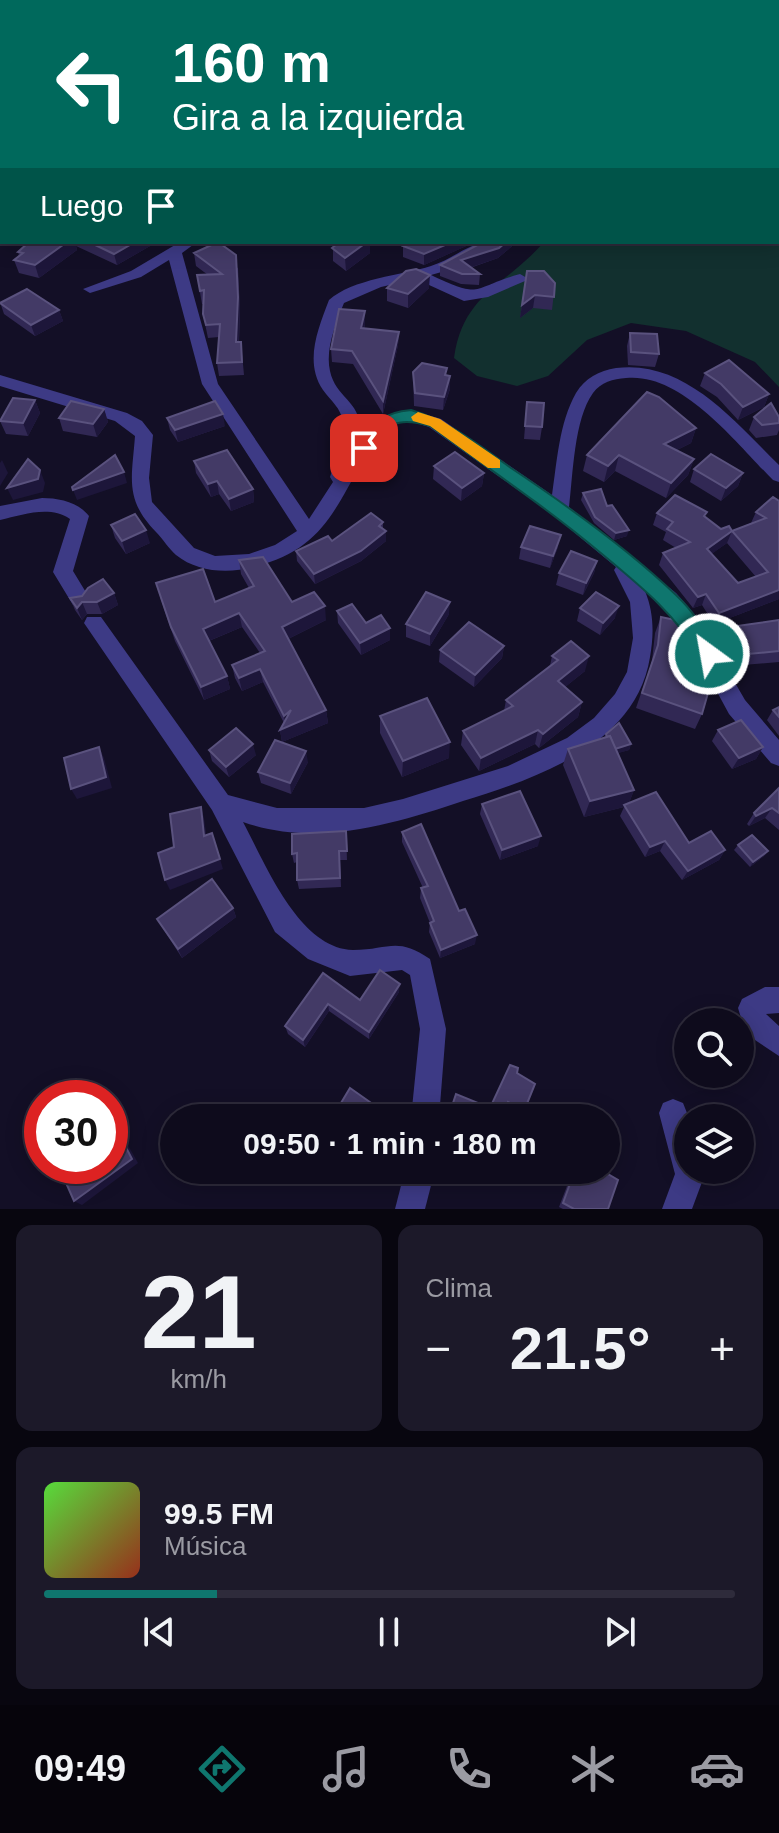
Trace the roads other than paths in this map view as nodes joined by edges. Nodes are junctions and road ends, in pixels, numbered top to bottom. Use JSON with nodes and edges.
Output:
{"nodes":[{"id":1,"x":484,"y":244,"type":"edge"},
{"id":2,"x":182,"y":246,"type":"edge"},
{"id":3,"x":418,"y":274,"type":"junction"},
{"id":4,"x":520,"y":278,"type":"dead end"},
{"id":5,"x":90,"y":289,"type":"dead end"},
{"id":6,"x":0,"y":380,"type":"edge"},
{"id":7,"x":779,"y":476,"type":"edge"},
{"id":8,"x":335,"y":493,"type":"junction"},
{"id":9,"x":559,"y":509,"type":"junction"},
{"id":10,"x":0,"y":513,"type":"edge"},
{"id":11,"x":308,"y":533,"type":"junction"},
{"id":12,"x":600,"y":543,"type":"junction"},
{"id":13,"x":80,"y":599,"type":"edge"},
{"id":14,"x":94,"y":623,"type":"dead end"},
{"id":15,"x":779,"y":756,"type":"edge"},
{"id":16,"x":220,"y":803,"type":"junction"},
{"id":17,"x":779,"y":1000,"type":"edge"},
{"id":18,"x":779,"y":1042,"type":"edge"},
{"id":19,"x":426,"y":1104,"type":"edge"},
{"id":20,"x":673,"y":1113,"type":"dead end"},
{"id":21,"x":674,"y":1116,"type":"edge"},
{"id":22,"x":416,"y":1184,"type":"edge"},
{"id":23,"x":686,"y":1184,"type":"edge"},
{"id":24,"x":410,"y":1209,"type":"edge"},
{"id":25,"x":677,"y":1209,"type":"edge"}],
"edges":[{"from":1,"to":3,"type":"street"},
{"from":2,"to":5,"type":"street"},
{"from":2,"to":11,"type":"street"},
{"from":3,"to":4,"type":"street"},
{"from":3,"to":8,"type":"street"},
{"from":6,"to":11,"type":"street"},
{"from":7,"to":9,"type":"street"},
{"from":8,"to":9,"type":"street"},
{"from":8,"to":11,"type":"street"},
{"from":9,"to":12,"type":"street"},
{"from":10,"to":13,"type":"street"},
{"from":12,"to":15,"type":"street"},
{"from":12,"to":16,"type":"street"},
{"from":14,"to":16,"type":"street"},
{"from":16,"to":19,"type":"street"},
{"from":17,"to":18,"type":"street"},
{"from":20,"to":21,"type":"street"},
{"from":22,"to":24,"type":"street"},
{"from":23,"to":25,"type":"street"}]}
